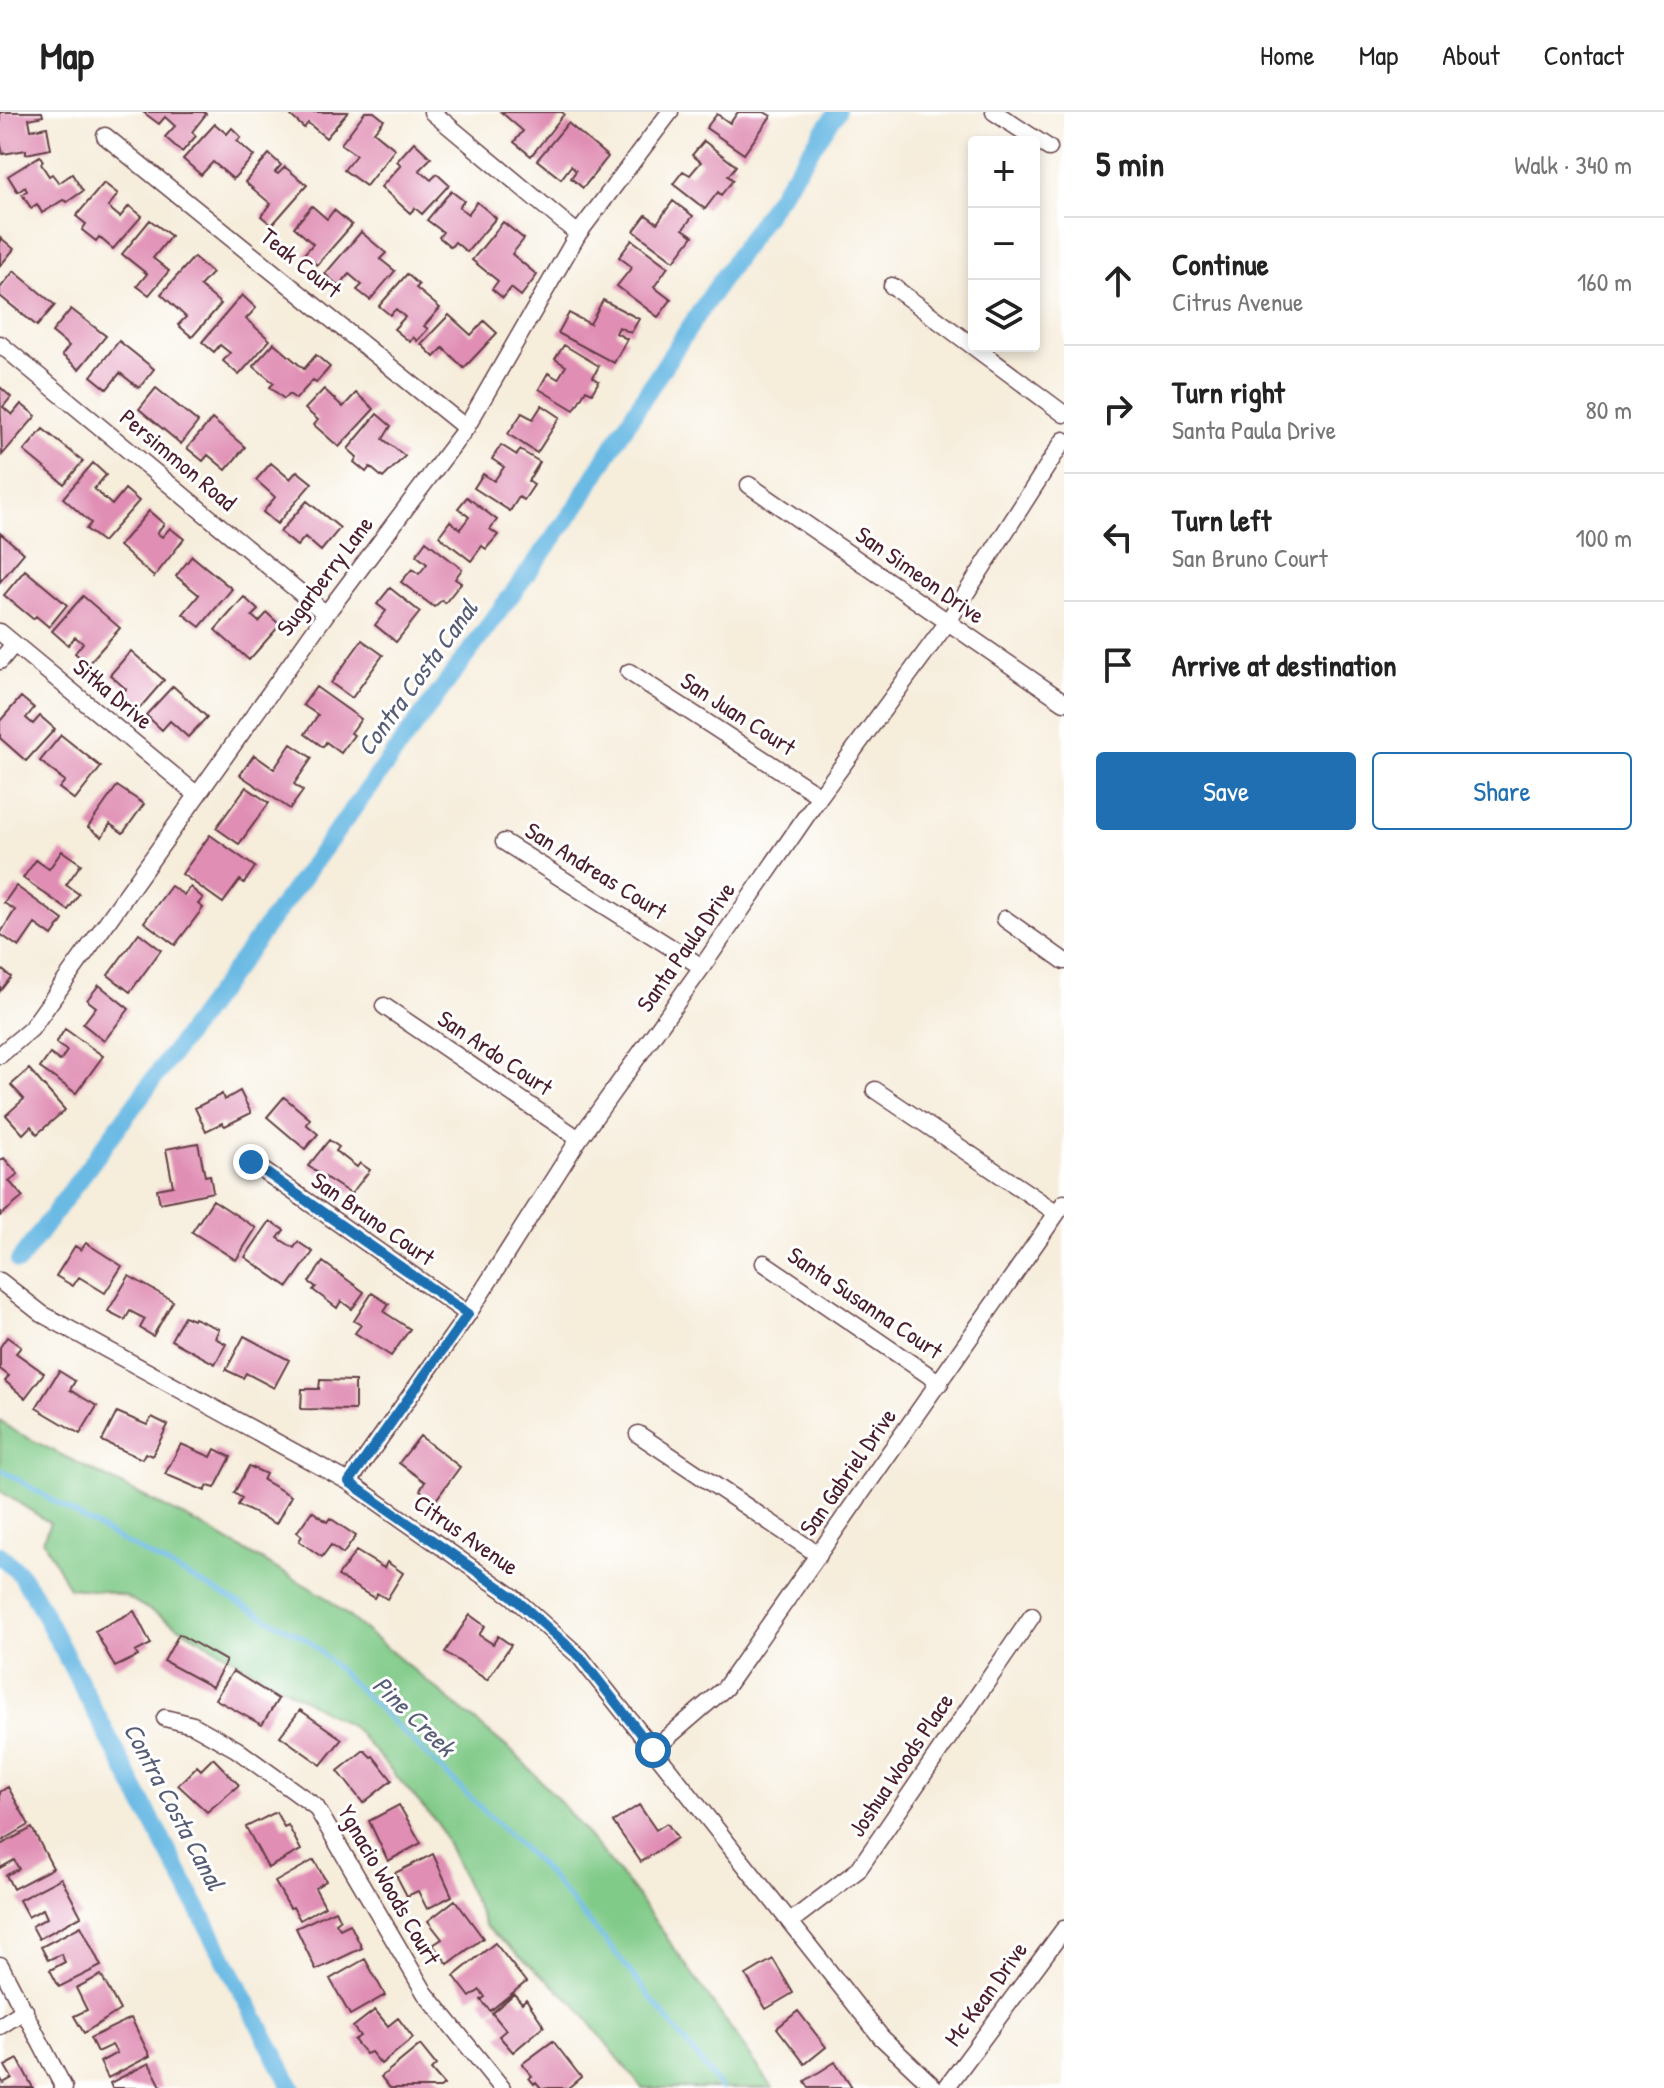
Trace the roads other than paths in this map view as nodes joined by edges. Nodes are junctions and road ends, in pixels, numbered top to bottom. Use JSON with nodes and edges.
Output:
{"nodes":[{"id":1,"x":432,"y":112,"type":"edge"},
{"id":2,"x":670,"y":112,"type":"edge"},
{"id":3,"x":994,"y":112,"type":"edge"},
{"id":4,"x":105,"y":136,"type":"dead end"},
{"id":5,"x":1049,"y":148,"type":"dead end"},
{"id":6,"x":578,"y":234,"type":"junction"},
{"id":7,"x":892,"y":286,"type":"dead end"},
{"id":8,"x":0,"y":344,"type":"edge"},
{"id":9,"x":1064,"y":414,"type":"edge"},
{"id":10,"x":466,"y":428,"type":"junction"},
{"id":11,"x":1064,"y":440,"type":"edge"},
{"id":12,"x":749,"y":485,"type":"dead end"},
{"id":13,"x":326,"y":614,"type":"junction"},
{"id":14,"x":947,"y":623,"type":"junction"},
{"id":15,"x":0,"y":632,"type":"edge"},
{"id":16,"x":14,"y":644,"type":"junction"},
{"id":17,"x":0,"y":661,"type":"edge"},
{"id":18,"x":629,"y":672,"type":"dead end"},
{"id":19,"x":1064,"y":702,"type":"edge"},
{"id":20,"x":196,"y":794,"type":"junction"},
{"id":21,"x":820,"y":796,"type":"junction"},
{"id":22,"x":504,"y":842,"type":"dead end"},
{"id":23,"x":1005,"y":919,"type":"dead end"},
{"id":24,"x":1064,"y":961,"type":"edge"},
{"id":25,"x":702,"y":967,"type":"junction"},
{"id":26,"x":384,"y":1006,"type":"dead end"},
{"id":27,"x":0,"y":1055,"type":"edge"},
{"id":28,"x":875,"y":1090,"type":"dead end"},
{"id":29,"x":579,"y":1139,"type":"junction"},
{"id":30,"x":251,"y":1162,"type":"dead end"},
{"id":31,"x":1060,"y":1208,"type":"edge"},
{"id":32,"x":764,"y":1263,"type":"dead end"},
{"id":33,"x":0,"y":1281,"type":"edge"},
{"id":34,"x":468,"y":1314,"type":"junction"},
{"id":35,"x":940,"y":1383,"type":"junction"},
{"id":36,"x":638,"y":1434,"type":"dead end"},
{"id":37,"x":349,"y":1482,"type":"junction"},
{"id":38,"x":819,"y":1555,"type":"junction"},
{"id":39,"x":1032,"y":1616,"type":"dead end"},
{"id":40,"x":165,"y":1718,"type":"dead end"},
{"id":41,"x":653,"y":1750,"type":"junction"},
{"id":42,"x":790,"y":1922,"type":"junction"},
{"id":43,"x":1064,"y":1929,"type":"edge"},
{"id":44,"x":0,"y":1965,"type":"edge"},
{"id":45,"x":25,"y":2010,"type":"junction"},
{"id":46,"x":0,"y":2026,"type":"edge"},
{"id":47,"x":64,"y":2088,"type":"edge"},
{"id":48,"x":502,"y":2088,"type":"edge"},
{"id":49,"x":935,"y":2088,"type":"edge"},
{"id":50,"x":946,"y":2088,"type":"edge"}],
"edges":[{"from":1,"to":6,"type":"street"},
{"from":2,"to":6,"type":"street","name":"Sugarberry Lane"},
{"from":3,"to":5,"type":"street"},
{"from":4,"to":10,"type":"street","name":"Teak Court"},
{"from":6,"to":10,"type":"street","name":"Sugarberry Lane"},
{"from":7,"to":9,"type":"street"},
{"from":8,"to":13,"type":"street","name":"Persimmon Road"},
{"from":10,"to":13,"type":"street","name":"Sugarberry Lane"},
{"from":11,"to":14,"type":"street","name":"Santa Paula Drive"},
{"from":12,"to":14,"type":"street","name":"San Simeon Drive"},
{"from":13,"to":20,"type":"street","name":"Sugarberry Lane"},
{"from":14,"to":19,"type":"street","name":"San Simeon Drive"},
{"from":14,"to":21,"type":"street","name":"Santa Paula Drive"},
{"from":15,"to":16,"type":"street","name":"Sitka Drive"},
{"from":16,"to":17,"type":"street"},
{"from":16,"to":20,"type":"street","name":"Sitka Drive"},
{"from":18,"to":21,"type":"street","name":"San Juan Court"},
{"from":20,"to":27,"type":"street","name":"Sugarberry Lane"},
{"from":21,"to":25,"type":"street","name":"Santa Paula Drive"},
{"from":22,"to":25,"type":"street","name":"San Andreas Court"},
{"from":23,"to":24,"type":"street"},
{"from":25,"to":29,"type":"street","name":"Santa Paula Drive"},
{"from":26,"to":29,"type":"street","name":"San Ardo Court"},
{"from":28,"to":31,"type":"street"},
{"from":29,"to":34,"type":"street","name":"Santa Paula Drive"},
{"from":30,"to":34,"type":"street","name":"San Bruno Court"},
{"from":31,"to":35,"type":"street","name":"San Gabriel Drive"},
{"from":32,"to":35,"type":"street","name":"Santa Susanna Court"},
{"from":33,"to":37,"type":"street","name":"Citrus Avenue"},
{"from":34,"to":37,"type":"street","name":"Santa Paula Drive"},
{"from":35,"to":38,"type":"street","name":"San Gabriel Drive"},
{"from":36,"to":38,"type":"street"},
{"from":37,"to":41,"type":"street","name":"Citrus Avenue"},
{"from":38,"to":41,"type":"street","name":"San Gabriel Drive"},
{"from":39,"to":42,"type":"street","name":"Joshua Woods Place"},
{"from":40,"to":48,"type":"street","name":"Ygnacio Woods Court"},
{"from":41,"to":42,"type":"street","name":"Citrus Avenue"},
{"from":42,"to":49,"type":"street","name":"Citrus Avenue"},
{"from":43,"to":50,"type":"street","name":"Mc Kean Drive"},
{"from":44,"to":45,"type":"street"},
{"from":45,"to":46,"type":"street"},
{"from":45,"to":47,"type":"street"}]}
